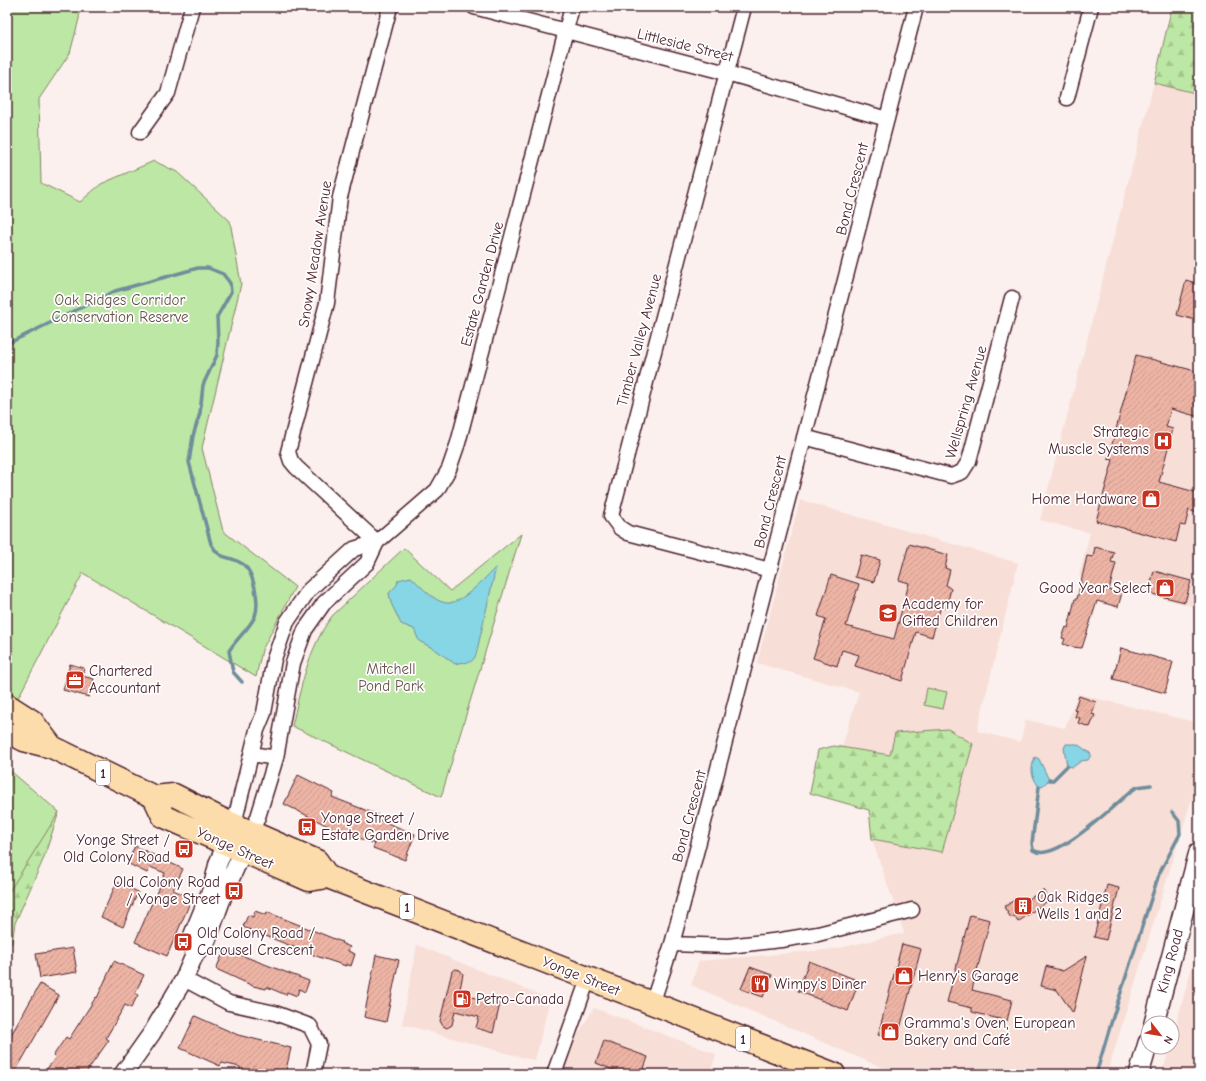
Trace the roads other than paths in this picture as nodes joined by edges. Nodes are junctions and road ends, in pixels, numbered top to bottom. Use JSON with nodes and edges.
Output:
{"nodes":[{"id":1,"x":192,"y":7,"type":"edge"},
{"id":2,"x":390,"y":7,"type":"edge"},
{"id":3,"x":474,"y":7,"type":"edge"},
{"id":4,"x":572,"y":7,"type":"edge"},
{"id":5,"x":744,"y":7,"type":"edge"},
{"id":6,"x":916,"y":7,"type":"edge"},
{"id":7,"x":1091,"y":7,"type":"edge"},
{"id":8,"x":566,"y":32,"type":"junction"},
{"id":9,"x":727,"y":73,"type":"junction"},
{"id":10,"x":1067,"y":98,"type":"dead end"},
{"id":11,"x":887,"y":119,"type":"junction"},
{"id":12,"x":140,"y":132,"type":"dead end"},
{"id":13,"x":1012,"y":298,"type":"dead end"},
{"id":14,"x":804,"y":437,"type":"junction"},
{"id":15,"x":377,"y":542,"type":"junction"},
{"id":16,"x":770,"y":570,"type":"junction"},
{"id":17,"x":7,"y":705,"type":"edge"},
{"id":18,"x":7,"y":731,"type":"edge"},
{"id":19,"x":52,"y":747,"type":"junction"},
{"id":20,"x":252,"y":754,"type":"junction"},
{"id":21,"x":276,"y":758,"type":"junction"},
{"id":22,"x":239,"y":838,"type":"junction"},
{"id":23,"x":1199,"y":852,"type":"edge"},
{"id":24,"x":912,"y":910,"type":"dead end"},
{"id":25,"x":672,"y":944,"type":"junction"},
{"id":26,"x":184,"y":979,"type":"junction"},
{"id":27,"x":588,"y":979,"type":"junction"},
{"id":28,"x":652,"y":1004,"type":"junction"},
{"id":29,"x":1156,"y":1015,"type":"edge"},
{"id":30,"x":1145,"y":1055,"type":"edge"},
{"id":31,"x":123,"y":1074,"type":"edge"},
{"id":32,"x":313,"y":1074,"type":"edge"},
{"id":33,"x":554,"y":1074,"type":"edge"},
{"id":34,"x":834,"y":1074,"type":"edge"},
{"id":35,"x":1139,"y":1074,"type":"edge"}],
"edges":[{"from":1,"to":12,"type":"street"},
{"from":2,"to":15,"type":"street","name":"Snowy Meadow Avenue"},
{"from":3,"to":8,"type":"street","name":"Littleside Street"},
{"from":4,"to":8,"type":"street","name":"Estate Garden Drive"},
{"from":5,"to":9,"type":"street","name":"Timber Valley Avenue"},
{"from":6,"to":11,"type":"street","name":"Bond Crescent"},
{"from":7,"to":10,"type":"street"},
{"from":8,"to":9,"type":"street","name":"Littleside Street"},
{"from":8,"to":15,"type":"street","name":"Estate Garden Drive"},
{"from":9,"to":11,"type":"street","name":"Littleside Street"},
{"from":9,"to":16,"type":"street","name":"Timber Valley Avenue"},
{"from":11,"to":14,"type":"street","name":"Bond Crescent"},
{"from":13,"to":14,"type":"street","name":"Wellspring Avenue"},
{"from":14,"to":16,"type":"street","name":"Bond Crescent"},
{"from":15,"to":20,"type":"street","name":"Estate Garden Drive"},
{"from":15,"to":21,"type":"street","name":"Estate Garden Drive"},
{"from":16,"to":25,"type":"street","name":"Bond Crescent"},
{"from":17,"to":19,"type":"main road","name":"Yonge Street","number":"1"},
{"from":18,"to":19,"type":"main road","name":"Yonge Street","number":"1"},
{"from":19,"to":22,"type":"main road","name":"Yonge Street","number":"1"},
{"from":20,"to":21,"type":"street"},
{"from":20,"to":22,"type":"street","name":"Estate Garden Drive"},
{"from":21,"to":22,"type":"street","name":"Estate Garden Drive"},
{"from":22,"to":26,"type":"street"},
{"from":22,"to":27,"type":"main road","name":"Yonge Street","number":"1"},
{"from":23,"to":29,"type":"main road","name":"King Road"},
{"from":24,"to":25,"type":"street"},
{"from":25,"to":28,"type":"street","name":"Bond Crescent"},
{"from":26,"to":31,"type":"street"},
{"from":26,"to":32,"type":"street"},
{"from":27,"to":28,"type":"main road","name":"Yonge Street","number":"1"},
{"from":27,"to":33,"type":"street"},
{"from":28,"to":34,"type":"main road","name":"Yonge Street","number":"1"},
{"from":30,"to":35,"type":"main road"}]}
